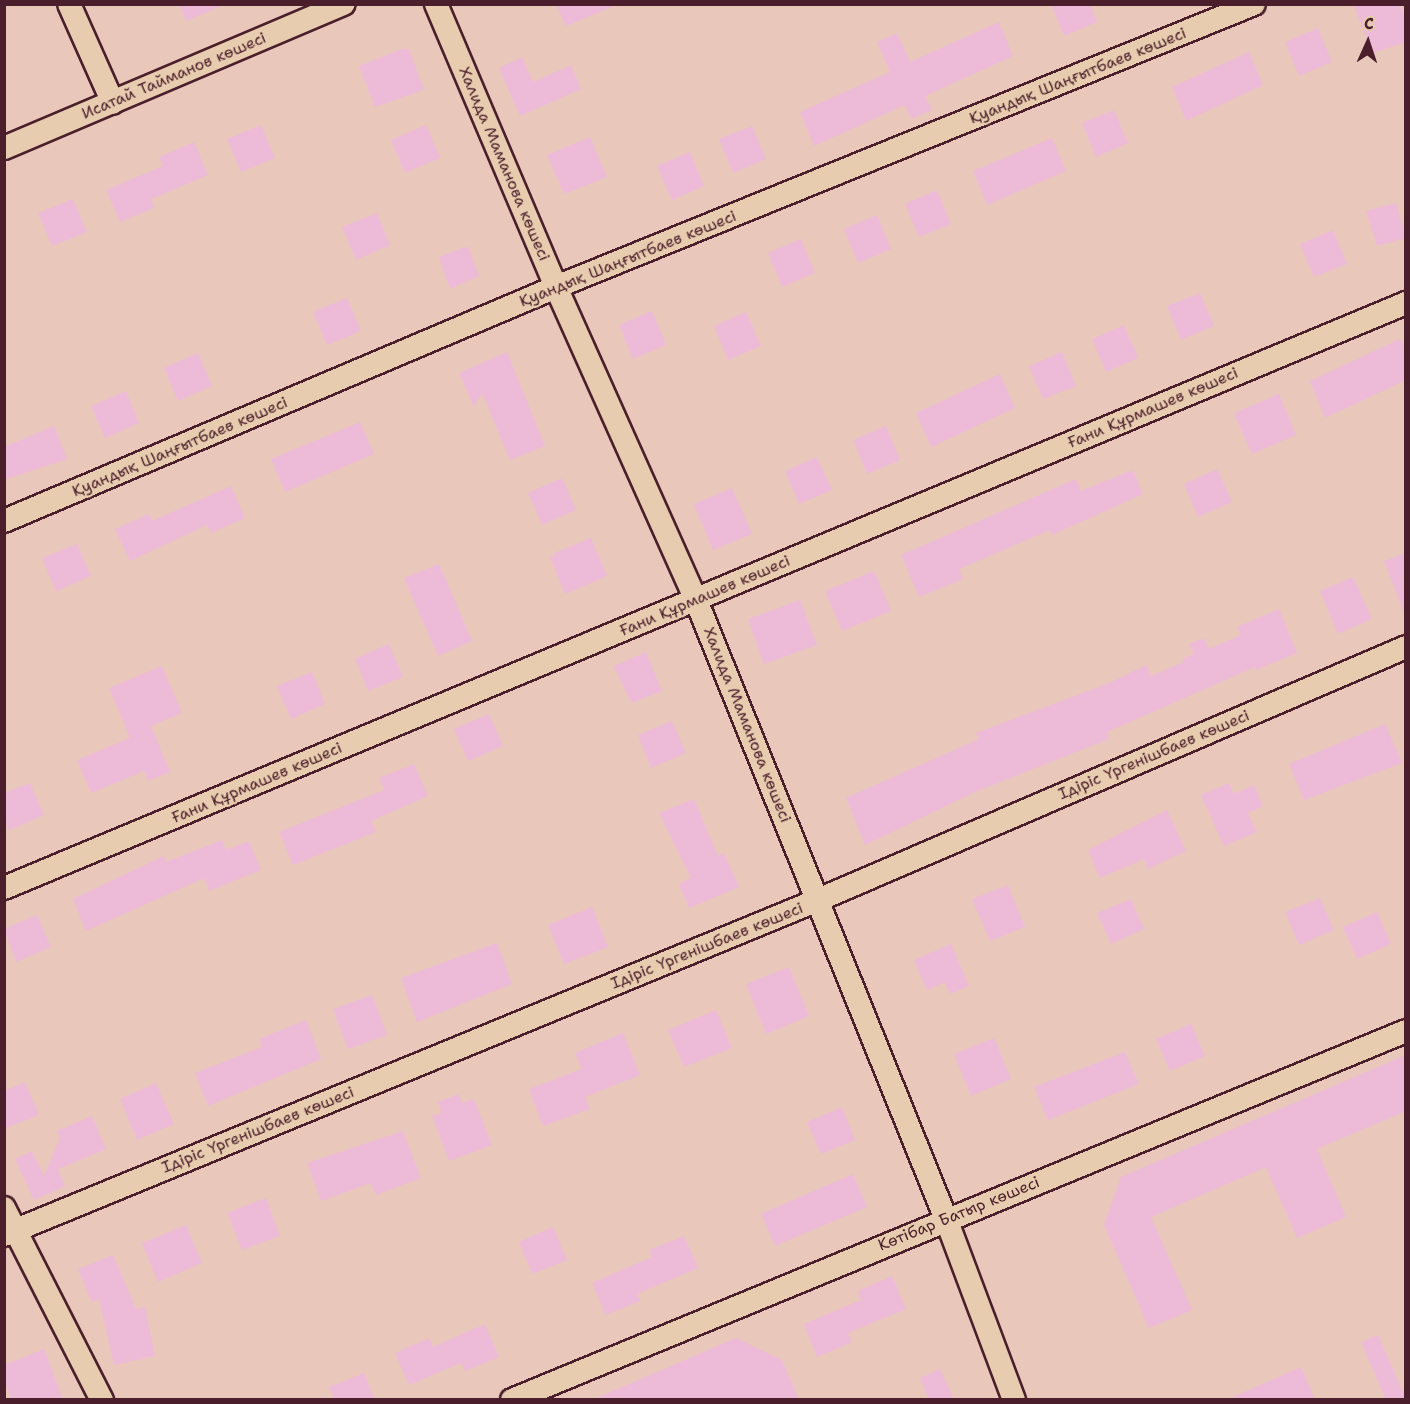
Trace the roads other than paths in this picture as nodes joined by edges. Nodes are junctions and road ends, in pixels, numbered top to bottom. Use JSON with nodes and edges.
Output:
{"nodes":[{"id":1,"x":69,"y":4,"type":"edge"},
{"id":2,"x":344,"y":4,"type":"edge"},
{"id":3,"x":436,"y":4,"type":"edge"},
{"id":4,"x":1254,"y":4,"type":"edge"},
{"id":5,"x":113,"y":102,"type":"junction"},
{"id":6,"x":4,"y":148,"type":"edge"},
{"id":7,"x":556,"y":288,"type":"junction"},
{"id":8,"x":1406,"y":303,"type":"edge"},
{"id":9,"x":4,"y":521,"type":"edge"},
{"id":10,"x":696,"y":600,"type":"junction"},
{"id":11,"x":1406,"y":647,"type":"edge"},
{"id":12,"x":4,"y":888,"type":"edge"},
{"id":13,"x":818,"y":900,"type":"junction"},
{"id":14,"x":1406,"y":1031,"type":"edge"},
{"id":15,"x":4,"y":1208,"type":"edge"},
{"id":16,"x":946,"y":1219,"type":"junction"},
{"id":17,"x":10,"y":1232,"type":"edge"},
{"id":18,"x":102,"y":1400,"type":"edge"},
{"id":19,"x":512,"y":1400,"type":"edge"},
{"id":20,"x":1014,"y":1400,"type":"edge"}],
"edges":[{"from":1,"to":5,"type":"street"},
{"from":2,"to":5,"type":"street","name":"Исатай Тайманов көшесі"},
{"from":3,"to":7,"type":"street","name":"Халида Маманова көшесі"},
{"from":4,"to":7,"type":"street","name":"Қуандық Шаңғытбаев көшесі"},
{"from":5,"to":6,"type":"street","name":"Исатай Тайманов көшесі"},
{"from":7,"to":9,"type":"street","name":"Қуандық Шаңғытбаев көшесі"},
{"from":7,"to":10,"type":"street","name":"Халида Маманова көшесі"},
{"from":8,"to":10,"type":"street","name":"Ғани Құрмашев көшесі"},
{"from":10,"to":12,"type":"street","name":"Ғани Құрмашев көшесі"},
{"from":10,"to":13,"type":"street","name":"Халида Маманова көшесі"},
{"from":11,"to":13,"type":"street","name":"Ідіріс Үргенішбаев көшесі"},
{"from":13,"to":16,"type":"street","name":"Халида Маманова көшесі"},
{"from":13,"to":17,"type":"street","name":"Ідіріс Үргенішбаев көшесі"},
{"from":14,"to":16,"type":"street","name":"Көтібар Батыр көшесі"},
{"from":15,"to":17,"type":"street"},
{"from":16,"to":19,"type":"street","name":"Көтібар Батыр көшесі"},
{"from":16,"to":20,"type":"street","name":"Халида Маманова көшесі"},
{"from":17,"to":18,"type":"street"}]}
